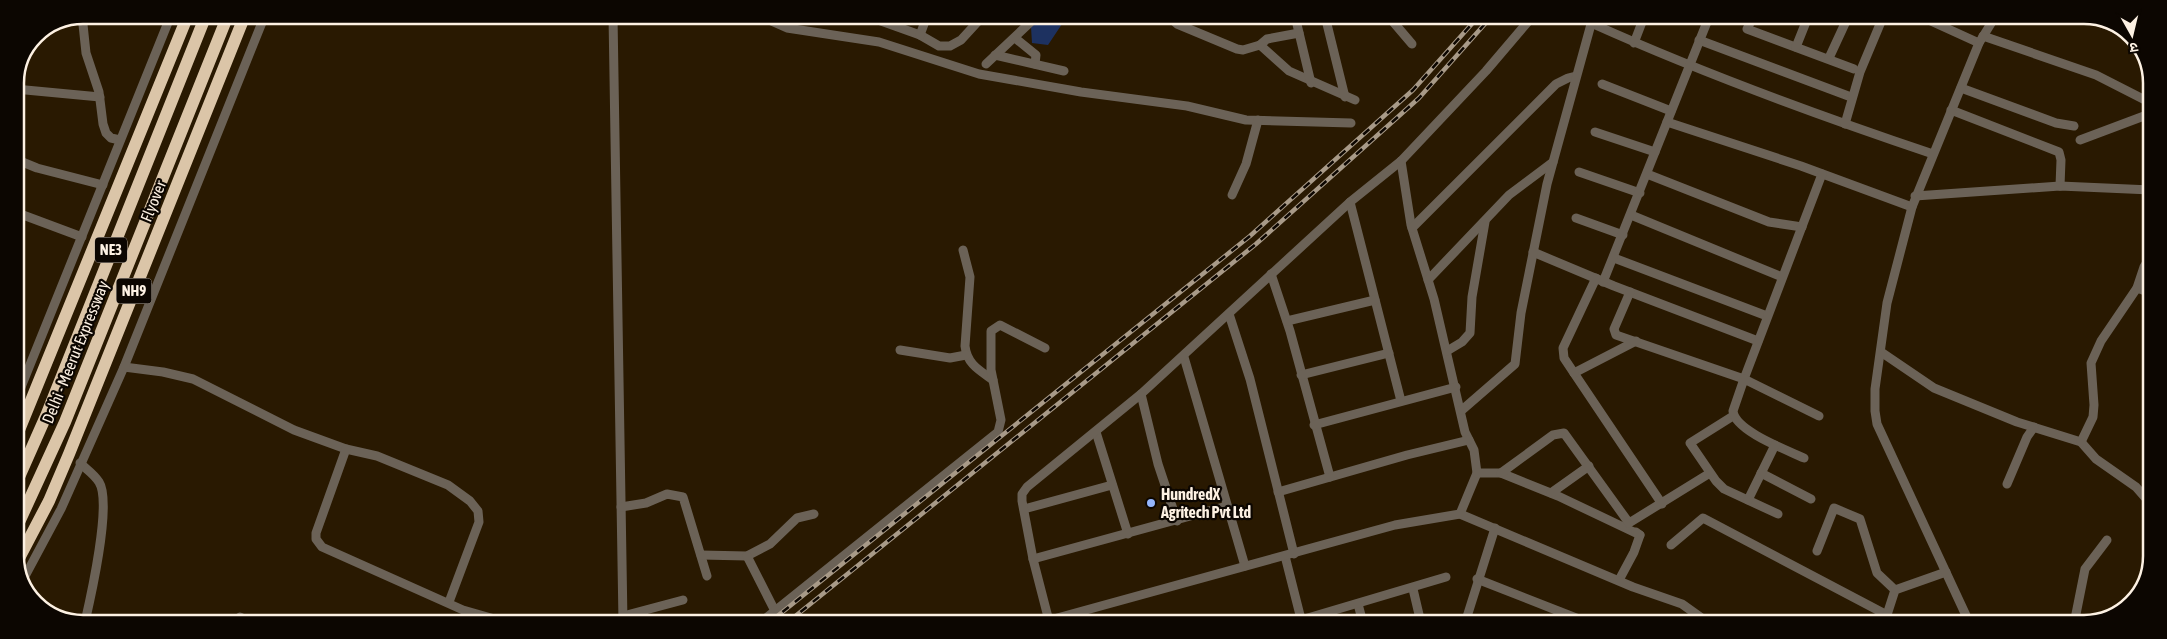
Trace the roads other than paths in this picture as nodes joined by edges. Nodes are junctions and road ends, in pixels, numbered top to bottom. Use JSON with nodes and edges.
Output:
{"nodes":[{"id":1,"x":83,"y":24,"type":"edge"},
{"id":2,"x":167,"y":24,"type":"edge"},
{"id":3,"x":184,"y":24,"type":"edge"},
{"id":4,"x":202,"y":24,"type":"edge"},
{"id":5,"x":224,"y":24,"type":"edge"},
{"id":6,"x":241,"y":24,"type":"edge"},
{"id":7,"x":261,"y":24,"type":"edge"},
{"id":8,"x":613,"y":24,"type":"edge"},
{"id":9,"x":778,"y":24,"type":"edge"},
{"id":10,"x":889,"y":24,"type":"edge"},
{"id":11,"x":924,"y":24,"type":"edge"},
{"id":12,"x":975,"y":24,"type":"edge"},
{"id":13,"x":1029,"y":24,"type":"edge"},
{"id":14,"x":1177,"y":24,"type":"edge"},
{"id":15,"x":1297,"y":24,"type":"edge"},
{"id":16,"x":1328,"y":24,"type":"edge"},
{"id":17,"x":1396,"y":24,"type":"edge"},
{"id":18,"x":1526,"y":24,"type":"edge"},
{"id":19,"x":1589,"y":24,"type":"edge"},
{"id":20,"x":1599,"y":24,"type":"edge"},
{"id":21,"x":1641,"y":24,"type":"edge"},
{"id":22,"x":1706,"y":24,"type":"edge"},
{"id":23,"x":1750,"y":24,"type":"edge"},
{"id":24,"x":1805,"y":24,"type":"edge"},
{"id":25,"x":1845,"y":24,"type":"edge"},
{"id":26,"x":1880,"y":24,"type":"edge"},
{"id":27,"x":1941,"y":24,"type":"edge"},
{"id":28,"x":1990,"y":24,"type":"edge"},
{"id":29,"x":1299,"y":33,"type":"junction"},
{"id":30,"x":920,"y":35,"type":"junction"},
{"id":31,"x":1015,"y":38,"type":"junction"},
{"id":32,"x":1981,"y":39,"type":"junction"},
{"id":33,"x":1699,"y":40,"type":"junction"},
{"id":34,"x":1634,"y":43,"type":"junction"},
{"id":35,"x":1412,"y":44,"type":"dead end"},
{"id":36,"x":1260,"y":45,"type":"junction"},
{"id":37,"x":1796,"y":47,"type":"junction"},
{"id":38,"x":995,"y":56,"type":"junction"},
{"id":39,"x":1829,"y":58,"type":"junction"},
{"id":40,"x":986,"y":64,"type":"dead end"},
{"id":41,"x":1035,"y":64,"type":"junction"},
{"id":42,"x":1688,"y":65,"type":"junction"},
{"id":43,"x":1854,"y":69,"type":"dead end"},
{"id":44,"x":1064,"y":71,"type":"dead end"},
{"id":45,"x":1576,"y":76,"type":"junction"},
{"id":46,"x":1311,"y":83,"type":"junction"},
{"id":47,"x":1602,"y":84,"type":"dead end"},
{"id":48,"x":1961,"y":88,"type":"junction"},
{"id":49,"x":24,"y":90,"type":"edge"},
{"id":50,"x":100,"y":97,"type":"junction"},
{"id":51,"x":1346,"y":97,"type":"junction"},
{"id":52,"x":1851,"y":97,"type":"junction"},
{"id":53,"x":2143,"y":99,"type":"edge"},
{"id":54,"x":1355,"y":100,"type":"dead end"},
{"id":55,"x":1951,"y":110,"type":"junction"},
{"id":56,"x":1671,"y":112,"type":"junction"},
{"id":57,"x":2143,"y":116,"type":"edge"},
{"id":58,"x":1258,"y":120,"type":"junction"},
{"id":59,"x":1667,"y":122,"type":"junction"},
{"id":60,"x":1351,"y":123,"type":"dead end"},
{"id":61,"x":1845,"y":124,"type":"junction"},
{"id":62,"x":2074,"y":126,"type":"dead end"},
{"id":63,"x":1595,"y":132,"type":"dead end"},
{"id":64,"x":120,"y":140,"type":"junction"},
{"id":65,"x":2080,"y":140,"type":"dead end"},
{"id":66,"x":1655,"y":152,"type":"junction"},
{"id":67,"x":1932,"y":154,"type":"junction"},
{"id":68,"x":1401,"y":161,"type":"junction"},
{"id":69,"x":1552,"y":162,"type":"junction"},
{"id":70,"x":24,"y":163,"type":"edge"},
{"id":71,"x":1578,"y":172,"type":"dead end"},
{"id":72,"x":1647,"y":174,"type":"junction"},
{"id":73,"x":1822,"y":174,"type":"junction"},
{"id":74,"x":102,"y":185,"type":"junction"},
{"id":75,"x":2060,"y":186,"type":"junction"},
{"id":76,"x":2143,"y":190,"type":"edge"},
{"id":77,"x":1640,"y":193,"type":"junction"},
{"id":78,"x":1232,"y":195,"type":"dead end"},
{"id":79,"x":1915,"y":196,"type":"junction"},
{"id":80,"x":1350,"y":202,"type":"junction"},
{"id":81,"x":1912,"y":207,"type":"junction"},
{"id":82,"x":24,"y":215,"type":"edge"},
{"id":83,"x":1631,"y":215,"type":"junction"},
{"id":84,"x":1576,"y":218,"type":"dead end"},
{"id":85,"x":1486,"y":222,"type":"junction"},
{"id":86,"x":1802,"y":227,"type":"junction"},
{"id":87,"x":1412,"y":228,"type":"junction"},
{"id":88,"x":1623,"y":235,"type":"junction"},
{"id":89,"x":82,"y":237,"type":"junction"},
{"id":90,"x":963,"y":250,"type":"dead end"},
{"id":91,"x":1533,"y":252,"type":"junction"},
{"id":92,"x":1614,"y":258,"type":"junction"},
{"id":93,"x":2143,"y":270,"type":"edge"},
{"id":94,"x":1271,"y":274,"type":"junction"},
{"id":95,"x":1782,"y":277,"type":"junction"},
{"id":96,"x":1428,"y":280,"type":"junction"},
{"id":97,"x":1600,"y":280,"type":"junction"},
{"id":98,"x":2137,"y":288,"type":"junction"},
{"id":99,"x":2143,"y":290,"type":"edge"},
{"id":100,"x":1630,"y":292,"type":"junction"},
{"id":101,"x":1375,"y":300,"type":"junction"},
{"id":102,"x":1229,"y":314,"type":"junction"},
{"id":103,"x":1767,"y":316,"type":"junction"},
{"id":104,"x":1287,"y":321,"type":"junction"},
{"id":105,"x":1636,"y":340,"type":"junction"},
{"id":106,"x":1758,"y":341,"type":"junction"},
{"id":107,"x":1045,"y":348,"type":"dead end"},
{"id":108,"x":900,"y":350,"type":"dead end"},
{"id":109,"x":1447,"y":351,"type":"junction"},
{"id":110,"x":1881,"y":352,"type":"junction"},
{"id":111,"x":1389,"y":353,"type":"junction"},
{"id":112,"x":966,"y":356,"type":"junction"},
{"id":113,"x":1184,"y":357,"type":"junction"},
{"id":114,"x":124,"y":367,"type":"junction"},
{"id":115,"x":1574,"y":374,"type":"junction"},
{"id":116,"x":1302,"y":375,"type":"junction"},
{"id":117,"x":1744,"y":378,"type":"junction"},
{"id":118,"x":24,"y":380,"type":"edge"},
{"id":119,"x":993,"y":380,"type":"junction"},
{"id":120,"x":1456,"y":387,"type":"junction"},
{"id":121,"x":1141,"y":394,"type":"junction"},
{"id":122,"x":1401,"y":402,"type":"junction"},
{"id":123,"x":1462,"y":410,"type":"junction"},
{"id":124,"x":1733,"y":416,"type":"junction"},
{"id":125,"x":1819,"y":416,"type":"dead end"},
{"id":126,"x":24,"y":418,"type":"edge"},
{"id":127,"x":1314,"y":425,"type":"junction"},
{"id":128,"x":2034,"y":427,"type":"junction"},
{"id":129,"x":1096,"y":432,"type":"junction"},
{"id":130,"x":1469,"y":440,"type":"junction"},
{"id":131,"x":2081,"y":442,"type":"junction"},
{"id":132,"x":1775,"y":445,"type":"junction"},
{"id":133,"x":346,"y":449,"type":"junction"},
{"id":134,"x":1804,"y":458,"type":"dead end"},
{"id":135,"x":80,"y":463,"type":"junction"},
{"id":136,"x":24,"y":466,"type":"edge"},
{"id":137,"x":1590,"y":466,"type":"junction"},
{"id":138,"x":1477,"y":473,"type":"junction"},
{"id":139,"x":1501,"y":473,"type":"junction"},
{"id":140,"x":1710,"y":473,"type":"junction"},
{"id":141,"x":1761,"y":473,"type":"junction"},
{"id":142,"x":1330,"y":477,"type":"junction"},
{"id":143,"x":2007,"y":484,"type":"dead end"},
{"id":144,"x":1112,"y":485,"type":"junction"},
{"id":145,"x":1278,"y":492,"type":"junction"},
{"id":146,"x":1551,"y":494,"type":"junction"},
{"id":147,"x":2143,"y":496,"type":"edge"},
{"id":148,"x":1811,"y":499,"type":"dead end"},
{"id":149,"x":1748,"y":500,"type":"junction"},
{"id":150,"x":1662,"y":504,"type":"junction"},
{"id":151,"x":1227,"y":506,"type":"junction"},
{"id":152,"x":621,"y":507,"type":"junction"},
{"id":153,"x":1024,"y":509,"type":"junction"},
{"id":154,"x":24,"y":511,"type":"edge"},
{"id":155,"x":814,"y":514,"type":"dead end"},
{"id":156,"x":1460,"y":514,"type":"junction"},
{"id":157,"x":1778,"y":514,"type":"dead end"},
{"id":158,"x":1177,"y":520,"type":"junction"},
{"id":159,"x":1629,"y":523,"type":"junction"},
{"id":160,"x":1495,"y":528,"type":"junction"},
{"id":161,"x":1128,"y":534,"type":"junction"},
{"id":162,"x":1640,"y":535,"type":"junction"},
{"id":163,"x":2107,"y":540,"type":"dead end"},
{"id":164,"x":1671,"y":545,"type":"dead end"},
{"id":165,"x":24,"y":549,"type":"edge"},
{"id":166,"x":1816,"y":551,"type":"dead end"},
{"id":167,"x":701,"y":555,"type":"junction"},
{"id":168,"x":1289,"y":555,"type":"junction"},
{"id":169,"x":748,"y":556,"type":"junction"},
{"id":170,"x":1032,"y":559,"type":"junction"},
{"id":171,"x":1245,"y":566,"type":"junction"},
{"id":172,"x":1946,"y":572,"type":"junction"},
{"id":173,"x":27,"y":573,"type":"edge"},
{"id":174,"x":707,"y":576,"type":"dead end"},
{"id":175,"x":1446,"y":578,"type":"dead end"},
{"id":176,"x":1477,"y":579,"type":"junction"},
{"id":177,"x":1619,"y":580,"type":"junction"},
{"id":178,"x":1413,"y":589,"type":"junction"},
{"id":179,"x":1895,"y":590,"type":"junction"},
{"id":180,"x":683,"y":600,"type":"dead end"},
{"id":181,"x":449,"y":602,"type":"junction"},
{"id":182,"x":1358,"y":604,"type":"junction"},
{"id":183,"x":774,"y":611,"type":"junction"},
{"id":184,"x":1560,"y":612,"type":"junction"},
{"id":185,"x":87,"y":615,"type":"edge"},
{"id":186,"x":480,"y":615,"type":"edge"},
{"id":187,"x":623,"y":615,"type":"edge"},
{"id":188,"x":636,"y":615,"type":"edge"},
{"id":189,"x":769,"y":615,"type":"edge"},
{"id":190,"x":1047,"y":615,"type":"edge"},
{"id":191,"x":1076,"y":615,"type":"edge"},
{"id":192,"x":1300,"y":615,"type":"edge"},
{"id":193,"x":1323,"y":615,"type":"edge"},
{"id":194,"x":1361,"y":615,"type":"edge"},
{"id":195,"x":1419,"y":615,"type":"edge"},
{"id":196,"x":1467,"y":615,"type":"edge"},
{"id":197,"x":1559,"y":615,"type":"edge"},
{"id":198,"x":1568,"y":615,"type":"edge"},
{"id":199,"x":1697,"y":615,"type":"edge"},
{"id":200,"x":1878,"y":615,"type":"edge"},
{"id":201,"x":1886,"y":615,"type":"edge"},
{"id":202,"x":1966,"y":615,"type":"edge"},
{"id":203,"x":2076,"y":615,"type":"edge"}],
"edges":[{"from":1,"to":50,"type":"street"},
{"from":2,"to":64,"type":"street"},
{"from":3,"to":126,"type":"highway"},
{"from":4,"to":136,"type":"highway","name":"Delhi - Meerut Expressway","number":"NE3"},
{"from":5,"to":154,"type":"highway","name":"Delhi - Meerut Expressway","number":"NE3"},
{"from":6,"to":165,"type":"highway","name":"Flyover","number":"NH9"},
{"from":7,"to":114,"type":"street"},
{"from":8,"to":152,"type":"street"},
{"from":9,"to":58,"type":"street"},
{"from":10,"to":30,"type":"street"},
{"from":11,"to":30,"type":"street"},
{"from":12,"to":30,"type":"street"},
{"from":13,"to":31,"type":"street"},
{"from":14,"to":36,"type":"street"},
{"from":15,"to":29,"type":"street"},
{"from":16,"to":51,"type":"street"},
{"from":17,"to":35,"type":"street"},
{"from":18,"to":68,"type":"street"},
{"from":19,"to":45,"type":"street"},
{"from":20,"to":34,"type":"street"},
{"from":21,"to":34,"type":"street"},
{"from":22,"to":33,"type":"street"},
{"from":23,"to":37,"type":"street"},
{"from":24,"to":37,"type":"street"},
{"from":25,"to":39,"type":"street"},
{"from":26,"to":52,"type":"street"},
{"from":27,"to":32,"type":"street"},
{"from":28,"to":32,"type":"street"},
{"from":29,"to":36,"type":"street"},
{"from":29,"to":46,"type":"street"},
{"from":31,"to":38,"type":"street"},
{"from":31,"to":41,"type":"street"},
{"from":32,"to":48,"type":"street"},
{"from":32,"to":53,"type":"street"},
{"from":33,"to":42,"type":"street"},
{"from":33,"to":52,"type":"street"},
{"from":34,"to":42,"type":"street"},
{"from":36,"to":46,"type":"street"},
{"from":37,"to":39,"type":"street"},
{"from":38,"to":40,"type":"street"},
{"from":38,"to":41,"type":"street"},
{"from":39,"to":43,"type":"street"},
{"from":41,"to":44,"type":"street"},
{"from":42,"to":56,"type":"street"},
{"from":42,"to":61,"type":"street"},
{"from":45,"to":69,"type":"street"},
{"from":45,"to":87,"type":"street"},
{"from":46,"to":51,"type":"street"},
{"from":47,"to":56,"type":"street"},
{"from":48,"to":55,"type":"street"},
{"from":48,"to":62,"type":"street"},
{"from":49,"to":50,"type":"street"},
{"from":50,"to":64,"type":"street"},
{"from":51,"to":54,"type":"street"},
{"from":52,"to":61,"type":"street"},
{"from":55,"to":67,"type":"street"},
{"from":55,"to":75,"type":"street"},
{"from":56,"to":59,"type":"street"},
{"from":57,"to":65,"type":"street"},
{"from":58,"to":60,"type":"street"},
{"from":58,"to":78,"type":"street"},
{"from":59,"to":66,"type":"street"},
{"from":59,"to":73,"type":"street"},
{"from":61,"to":67,"type":"street"},
{"from":63,"to":66,"type":"street"},
{"from":64,"to":74,"type":"street"},
{"from":66,"to":72,"type":"street"},
{"from":67,"to":79,"type":"street"},
{"from":68,"to":80,"type":"street"},
{"from":68,"to":87,"type":"street"},
{"from":69,"to":85,"type":"street"},
{"from":69,"to":91,"type":"street"},
{"from":70,"to":74,"type":"street"},
{"from":71,"to":77,"type":"street"},
{"from":72,"to":77,"type":"street"},
{"from":72,"to":86,"type":"street"},
{"from":73,"to":81,"type":"street"},
{"from":73,"to":86,"type":"street"},
{"from":74,"to":89,"type":"street"},
{"from":75,"to":76,"type":"street"},
{"from":75,"to":79,"type":"street"},
{"from":77,"to":83,"type":"street"},
{"from":79,"to":81,"type":"street"},
{"from":80,"to":94,"type":"street"},
{"from":80,"to":101,"type":"street"},
{"from":81,"to":110,"type":"street"},
{"from":82,"to":89,"type":"street"},
{"from":83,"to":88,"type":"street"},
{"from":83,"to":95,"type":"street"},
{"from":84,"to":88,"type":"street"},
{"from":85,"to":96,"type":"street"},
{"from":85,"to":109,"type":"street"},
{"from":86,"to":95,"type":"street"},
{"from":87,"to":96,"type":"street"},
{"from":88,"to":92,"type":"street"},
{"from":89,"to":118,"type":"street"},
{"from":90,"to":112,"type":"street"},
{"from":91,"to":97,"type":"street"},
{"from":91,"to":123,"type":"street"},
{"from":92,"to":97,"type":"street"},
{"from":92,"to":103,"type":"street"},
{"from":93,"to":98,"type":"street"},
{"from":94,"to":102,"type":"street"},
{"from":94,"to":104,"type":"street"},
{"from":95,"to":103,"type":"street"},
{"from":96,"to":109,"type":"street"},
{"from":97,"to":100,"type":"street"},
{"from":97,"to":115,"type":"street"},
{"from":98,"to":99,"type":"street"},
{"from":98,"to":131,"type":"street"},
{"from":100,"to":105,"type":"street"},
{"from":100,"to":106,"type":"street"},
{"from":101,"to":104,"type":"street"},
{"from":101,"to":111,"type":"street"},
{"from":102,"to":113,"type":"street"},
{"from":102,"to":145,"type":"street"},
{"from":103,"to":106,"type":"street"},
{"from":104,"to":116,"type":"street"},
{"from":105,"to":115,"type":"street"},
{"from":105,"to":117,"type":"street"},
{"from":106,"to":117,"type":"street"},
{"from":107,"to":119,"type":"street"},
{"from":108,"to":112,"type":"street"},
{"from":109,"to":120,"type":"street"},
{"from":110,"to":128,"type":"street"},
{"from":110,"to":172,"type":"street"},
{"from":111,"to":116,"type":"street"},
{"from":111,"to":122,"type":"street"},
{"from":112,"to":119,"type":"street"},
{"from":113,"to":121,"type":"street"},
{"from":113,"to":151,"type":"street"},
{"from":114,"to":133,"type":"street"},
{"from":114,"to":135,"type":"street"},
{"from":115,"to":150,"type":"street"},
{"from":116,"to":127,"type":"street"},
{"from":117,"to":124,"type":"street"},
{"from":117,"to":125,"type":"street"},
{"from":119,"to":183,"type":"street"},
{"from":120,"to":122,"type":"street"},
{"from":120,"to":123,"type":"street"},
{"from":121,"to":129,"type":"street"},
{"from":121,"to":158,"type":"street"},
{"from":122,"to":127,"type":"street"},
{"from":123,"to":130,"type":"street"},
{"from":124,"to":132,"type":"street"},
{"from":124,"to":140,"type":"street"},
{"from":127,"to":142,"type":"street"},
{"from":128,"to":131,"type":"street"},
{"from":128,"to":143,"type":"street"},
{"from":129,"to":144,"type":"street"},
{"from":129,"to":153,"type":"street"},
{"from":130,"to":138,"type":"street"},
{"from":130,"to":142,"type":"street"},
{"from":131,"to":147,"type":"street"},
{"from":132,"to":134,"type":"street"},
{"from":132,"to":141,"type":"street"},
{"from":133,"to":181,"type":"street"},
{"from":133,"to":181,"type":"street"},
{"from":135,"to":173,"type":"street"},
{"from":135,"to":185,"type":"street"},
{"from":137,"to":139,"type":"street"},
{"from":137,"to":146,"type":"street"},
{"from":137,"to":159,"type":"street"},
{"from":138,"to":139,"type":"street"},
{"from":138,"to":156,"type":"street"},
{"from":139,"to":146,"type":"street"},
{"from":140,"to":149,"type":"street"},
{"from":140,"to":150,"type":"street"},
{"from":141,"to":148,"type":"street"},
{"from":141,"to":149,"type":"street"},
{"from":142,"to":145,"type":"street"},
{"from":144,"to":153,"type":"street"},
{"from":144,"to":161,"type":"street"},
{"from":145,"to":168,"type":"street"},
{"from":146,"to":162,"type":"street"},
{"from":149,"to":157,"type":"street"},
{"from":150,"to":159,"type":"street"},
{"from":151,"to":158,"type":"street"},
{"from":151,"to":171,"type":"street"},
{"from":152,"to":167,"type":"street"},
{"from":152,"to":187,"type":"street"},
{"from":153,"to":170,"type":"street"},
{"from":155,"to":169,"type":"street"},
{"from":156,"to":160,"type":"street"},
{"from":156,"to":168,"type":"street"},
{"from":158,"to":161,"type":"street"},
{"from":159,"to":162,"type":"street"},
{"from":160,"to":176,"type":"street"},
{"from":160,"to":177,"type":"street"},
{"from":161,"to":170,"type":"street"},
{"from":162,"to":177,"type":"street"},
{"from":163,"to":203,"type":"street"},
{"from":164,"to":200,"type":"street"},
{"from":166,"to":179,"type":"street"},
{"from":167,"to":169,"type":"street"},
{"from":167,"to":174,"type":"street"},
{"from":168,"to":171,"type":"street"},
{"from":168,"to":192,"type":"street"},
{"from":169,"to":183,"type":"street"},
{"from":170,"to":190,"type":"street"},
{"from":171,"to":191,"type":"street"},
{"from":172,"to":179,"type":"street"},
{"from":172,"to":202,"type":"street"},
{"from":175,"to":178,"type":"street"},
{"from":176,"to":184,"type":"street"},
{"from":176,"to":196,"type":"street"},
{"from":177,"to":199,"type":"street"},
{"from":178,"to":182,"type":"street"},
{"from":178,"to":195,"type":"street"},
{"from":179,"to":201,"type":"street"},
{"from":180,"to":188,"type":"street"},
{"from":181,"to":186,"type":"street"},
{"from":182,"to":193,"type":"street"},
{"from":182,"to":194,"type":"street"},
{"from":183,"to":189,"type":"street"},
{"from":184,"to":197,"type":"street"},
{"from":184,"to":198,"type":"street"}]}
